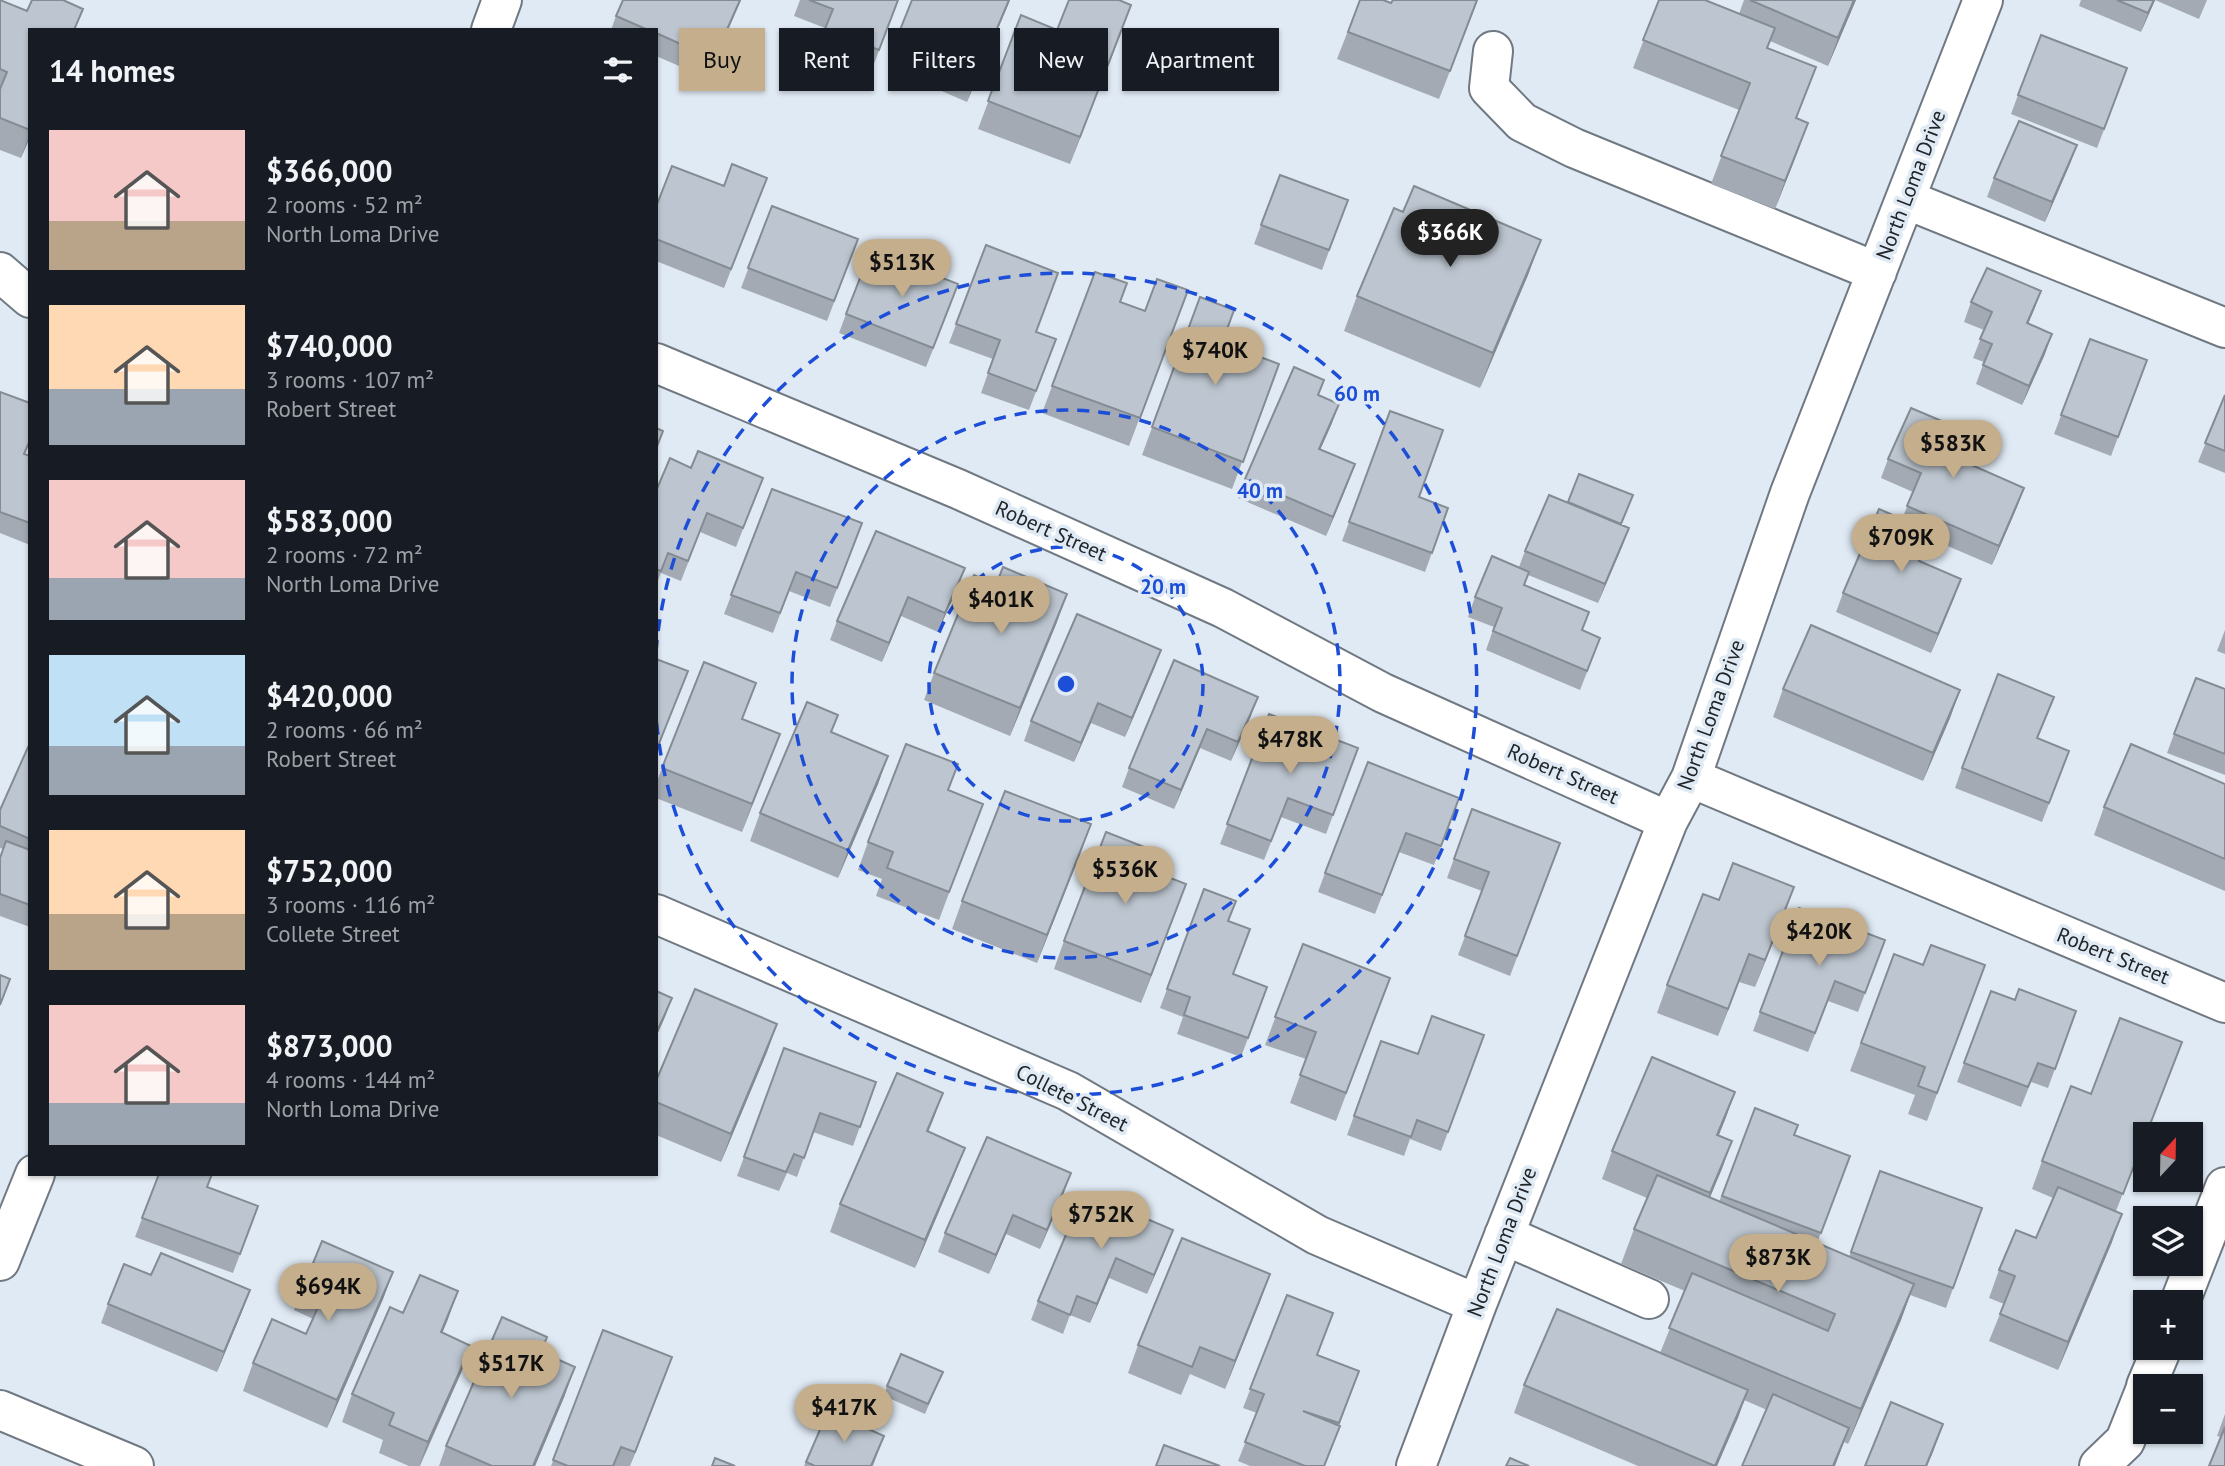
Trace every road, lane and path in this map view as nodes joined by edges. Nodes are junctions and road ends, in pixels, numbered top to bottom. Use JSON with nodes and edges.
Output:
{"nodes":[{"id":1,"x":502,"y":0,"type":"edge"},
{"id":2,"x":1983,"y":0,"type":"edge"},
{"id":3,"x":492,"y":28,"type":"edge"},
{"id":4,"x":1493,"y":51,"type":"dead end"},
{"id":5,"x":1905,"y":199,"type":"junction"},
{"id":6,"x":0,"y":272,"type":"edge"},
{"id":7,"x":1877,"y":272,"type":"junction"},
{"id":8,"x":28,"y":296,"type":"edge"},
{"id":9,"x":2225,"y":328,"type":"edge"},
{"id":10,"x":658,"y":364,"type":"edge"},
{"id":11,"x":1691,"y":778,"type":"junction"},
{"id":12,"x":1668,"y":821,"type":"junction"},
{"id":13,"x":658,"y":915,"type":"edge"},
{"id":14,"x":2225,"y":1003,"type":"edge"},
{"id":15,"x":34,"y":1176,"type":"edge"},
{"id":16,"x":2225,"y":1187,"type":"edge"},
{"id":17,"x":1504,"y":1235,"type":"junction"},
{"id":18,"x":0,"y":1261,"type":"edge"},
{"id":19,"x":2185,"y":1290,"type":"edge"},
{"id":20,"x":1649,"y":1299,"type":"dead end"},
{"id":21,"x":1477,"y":1304,"type":"junction"},
{"id":22,"x":0,"y":1410,"type":"edge"},
{"id":23,"x":2133,"y":1420,"type":"edge"},
{"id":24,"x":134,"y":1466,"type":"edge"},
{"id":25,"x":1416,"y":1466,"type":"edge"},
{"id":26,"x":2099,"y":1466,"type":"edge"}],
"edges":[{"from":1,"to":3,"type":"street"},
{"from":2,"to":5,"type":"street","name":"North Loma Drive"},
{"from":4,"to":7,"type":"street"},
{"from":5,"to":7,"type":"street","name":"North Loma Drive"},
{"from":5,"to":9,"type":"street"},
{"from":6,"to":8,"type":"street"},
{"from":7,"to":11,"type":"street","name":"North Loma Drive"},
{"from":10,"to":12,"type":"street","name":"Robert Street"},
{"from":11,"to":12,"type":"street","name":"North Loma Drive"},
{"from":11,"to":14,"type":"street","name":"Robert Street"},
{"from":12,"to":17,"type":"street","name":"North Loma Drive"},
{"from":13,"to":21,"type":"street","name":"Collete Street"},
{"from":15,"to":18,"type":"street"},
{"from":16,"to":19,"type":"street"},
{"from":17,"to":20,"type":"street"},
{"from":17,"to":21,"type":"street","name":"North Loma Drive"},
{"from":21,"to":25,"type":"street","name":"North Loma Drive"},
{"from":22,"to":24,"type":"street"},
{"from":23,"to":26,"type":"street"}]}
